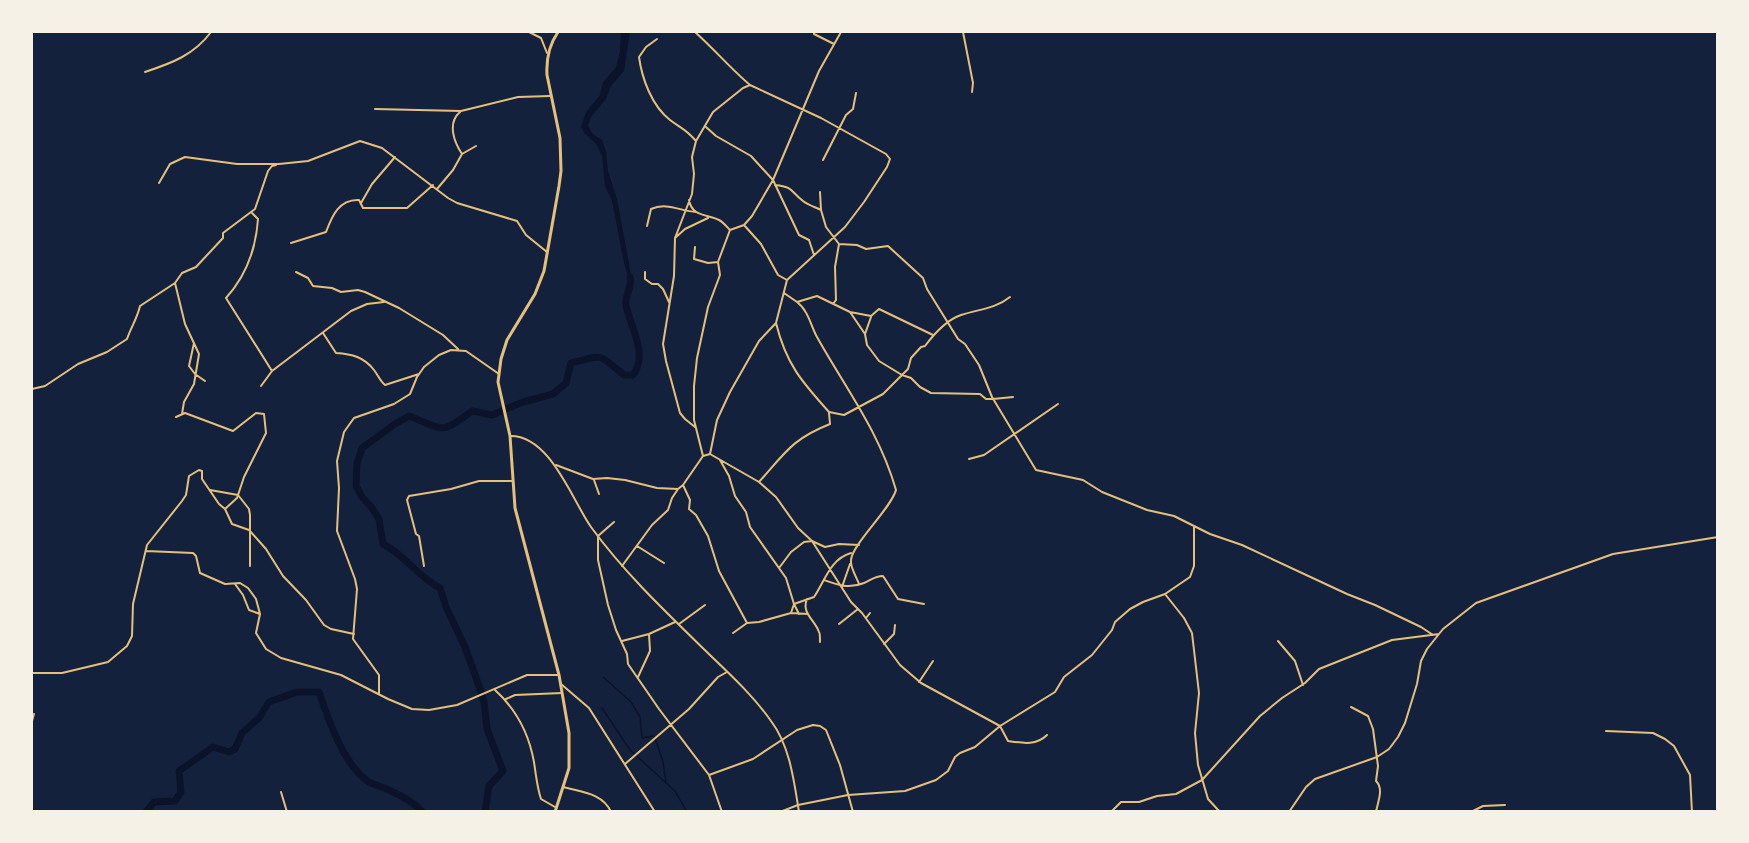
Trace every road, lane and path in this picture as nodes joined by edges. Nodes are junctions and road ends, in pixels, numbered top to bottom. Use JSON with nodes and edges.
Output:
{"nodes":[{"id":1,"x":211,"y":32,"type":"edge"},
{"id":2,"x":531,"y":32,"type":"edge"},
{"id":3,"x":537,"y":32,"type":"edge"},
{"id":4,"x":558,"y":32,"type":"edge"},
{"id":5,"x":695,"y":32,"type":"edge"},
{"id":6,"x":814,"y":32,"type":"edge"},
{"id":7,"x":841,"y":32,"type":"edge"},
{"id":8,"x":963,"y":32,"type":"edge"},
{"id":9,"x":657,"y":39,"type":"dead end"},
{"id":10,"x":834,"y":44,"type":"junction"},
{"id":11,"x":548,"y":54,"type":"junction"},
{"id":12,"x":145,"y":72,"type":"dead end"},
{"id":13,"x":750,"y":85,"type":"junction"},
{"id":14,"x":972,"y":92,"type":"dead end"},
{"id":15,"x":856,"y":93,"type":"dead end"},
{"id":16,"x":550,"y":96,"type":"junction"},
{"id":17,"x":375,"y":109,"type":"dead end"},
{"id":18,"x":462,"y":110,"type":"junction"},
{"id":19,"x":803,"y":111,"type":"junction"},
{"id":20,"x":706,"y":127,"type":"junction"},
{"id":21,"x":838,"y":129,"type":"junction"},
{"id":22,"x":696,"y":141,"type":"junction"},
{"id":23,"x":476,"y":146,"type":"dead end"},
{"id":24,"x":462,"y":154,"type":"junction"},
{"id":25,"x":394,"y":157,"type":"junction"},
{"id":26,"x":823,"y":160,"type":"dead end"},
{"id":27,"x":279,"y":164,"type":"junction"},
{"id":28,"x":772,"y":180,"type":"junction"},
{"id":29,"x":159,"y":183,"type":"dead end"},
{"id":30,"x":775,"y":185,"type":"junction"},
{"id":31,"x":433,"y":186,"type":"junction"},
{"id":32,"x":437,"y":189,"type":"junction"},
{"id":33,"x":820,"y":192,"type":"dead end"},
{"id":34,"x":689,"y":200,"type":"junction"},
{"id":35,"x":360,"y":203,"type":"junction"},
{"id":36,"x":821,"y":210,"type":"junction"},
{"id":37,"x":684,"y":211,"type":"junction"},
{"id":38,"x":696,"y":212,"type":"junction"},
{"id":39,"x":252,"y":213,"type":"junction"},
{"id":40,"x":709,"y":218,"type":"junction"},
{"id":41,"x":647,"y":225,"type":"dead end"},
{"id":42,"x":744,"y":225,"type":"junction"},
{"id":43,"x":730,"y":230,"type":"junction"},
{"id":44,"x":675,"y":238,"type":"junction"},
{"id":45,"x":835,"y":238,"type":"junction"},
{"id":46,"x":291,"y":243,"type":"dead end"},
{"id":47,"x":839,"y":244,"type":"junction"},
{"id":48,"x":695,"y":247,"type":"dead end"},
{"id":49,"x":547,"y":252,"type":"junction"},
{"id":50,"x":814,"y":255,"type":"junction"},
{"id":51,"x":718,"y":262,"type":"junction"},
{"id":52,"x":296,"y":272,"type":"dead end"},
{"id":53,"x":645,"y":272,"type":"dead end"},
{"id":54,"x":787,"y":280,"type":"junction"},
{"id":55,"x":175,"y":283,"type":"junction"},
{"id":56,"x":784,"y":293,"type":"junction"},
{"id":57,"x":1010,"y":297,"type":"dead end"},
{"id":58,"x":384,"y":302,"type":"junction"},
{"id":59,"x":797,"y":302,"type":"junction"},
{"id":60,"x":670,"y":304,"type":"junction"},
{"id":61,"x":833,"y":304,"type":"junction"},
{"id":62,"x":850,"y":312,"type":"junction"},
{"id":63,"x":871,"y":316,"type":"junction"},
{"id":64,"x":948,"y":322,"type":"junction"},
{"id":65,"x":776,"y":323,"type":"junction"},
{"id":66,"x":323,"y":333,"type":"junction"},
{"id":67,"x":865,"y":334,"type":"junction"},
{"id":68,"x":933,"y":335,"type":"junction"},
{"id":69,"x":194,"y":343,"type":"junction"},
{"id":70,"x":459,"y":349,"type":"junction"},
{"id":71,"x":908,"y":369,"type":"junction"},
{"id":72,"x":272,"y":371,"type":"junction"},
{"id":73,"x":419,"y":374,"type":"junction"},
{"id":74,"x":499,"y":374,"type":"junction"},
{"id":75,"x":197,"y":375,"type":"junction"},
{"id":76,"x":902,"y":375,"type":"junction"},
{"id":77,"x":911,"y":378,"type":"junction"},
{"id":78,"x":205,"y":381,"type":"dead end"},
{"id":79,"x":261,"y":386,"type":"dead end"},
{"id":80,"x":32,"y":389,"type":"edge"},
{"id":81,"x":1012,"y":397,"type":"dead end"},
{"id":82,"x":993,"y":399,"type":"junction"},
{"id":83,"x":1058,"y":404,"type":"dead end"},
{"id":84,"x":860,"y":406,"type":"junction"},
{"id":85,"x":829,"y":412,"type":"junction"},
{"id":86,"x":182,"y":414,"type":"junction"},
{"id":87,"x":176,"y":417,"type":"dead end"},
{"id":88,"x":695,"y":427,"type":"junction"},
{"id":89,"x":1014,"y":434,"type":"junction"},
{"id":90,"x":510,"y":436,"type":"junction"},
{"id":91,"x":710,"y":454,"type":"junction"},
{"id":92,"x":704,"y":456,"type":"junction"},
{"id":93,"x":718,"y":458,"type":"junction"},
{"id":94,"x":969,"y":459,"type":"dead end"},
{"id":95,"x":554,"y":465,"type":"junction"},
{"id":96,"x":593,"y":479,"type":"junction"},
{"id":97,"x":512,"y":481,"type":"junction"},
{"id":98,"x":759,"y":482,"type":"junction"},
{"id":99,"x":682,"y":485,"type":"junction"},
{"id":100,"x":678,"y":489,"type":"junction"},
{"id":101,"x":210,"y":490,"type":"junction"},
{"id":102,"x":599,"y":494,"type":"dead end"},
{"id":103,"x":238,"y":495,"type":"junction"},
{"id":104,"x":225,"y":509,"type":"junction"},
{"id":105,"x":614,"y":522,"type":"dead end"},
{"id":106,"x":1194,"y":526,"type":"junction"},
{"id":107,"x":249,"y":530,"type":"junction"},
{"id":108,"x":598,"y":536,"type":"junction"},
{"id":109,"x":1718,"y":537,"type":"edge"},
{"id":110,"x":812,"y":541,"type":"junction"},
{"id":111,"x":859,"y":545,"type":"junction"},
{"id":112,"x":637,"y":546,"type":"junction"},
{"id":113,"x":146,"y":551,"type":"junction"},
{"id":114,"x":851,"y":553,"type":"junction"},
{"id":115,"x":664,"y":563,"type":"dead end"},
{"id":116,"x":851,"y":563,"type":"junction"},
{"id":117,"x":250,"y":566,"type":"dead end"},
{"id":118,"x":424,"y":566,"type":"dead end"},
{"id":119,"x":622,"y":566,"type":"junction"},
{"id":120,"x":779,"y":568,"type":"junction"},
{"id":121,"x":830,"y":568,"type":"junction"},
{"id":122,"x":824,"y":580,"type":"junction"},
{"id":123,"x":234,"y":583,"type":"junction"},
{"id":124,"x":860,"y":584,"type":"junction"},
{"id":125,"x":842,"y":587,"type":"junction"},
{"id":126,"x":1166,"y":596,"type":"junction"},
{"id":127,"x":807,"y":599,"type":"junction"},
{"id":128,"x":794,"y":604,"type":"junction"},
{"id":129,"x":924,"y":604,"type":"dead end"},
{"id":130,"x":705,"y":606,"type":"dead end"},
{"id":131,"x":858,"y":609,"type":"junction"},
{"id":132,"x":791,"y":613,"type":"junction"},
{"id":133,"x":870,"y":613,"type":"dead end"},
{"id":134,"x":260,"y":614,"type":"junction"},
{"id":135,"x":799,"y":614,"type":"junction"},
{"id":136,"x":808,"y":614,"type":"junction"},
{"id":137,"x":866,"y":618,"type":"junction"},
{"id":138,"x":678,"y":623,"type":"junction"},
{"id":139,"x":747,"y":623,"type":"junction"},
{"id":140,"x":839,"y":624,"type":"dead end"},
{"id":141,"x":895,"y":626,"type":"dead end"},
{"id":142,"x":733,"y":633,"type":"dead end"},
{"id":143,"x":354,"y":634,"type":"junction"},
{"id":144,"x":649,"y":634,"type":"junction"},
{"id":145,"x":1439,"y":634,"type":"junction"},
{"id":146,"x":1433,"y":635,"type":"junction"},
{"id":147,"x":622,"y":641,"type":"junction"},
{"id":148,"x":1278,"y":641,"type":"dead end"},
{"id":149,"x":820,"y":642,"type":"dead end"},
{"id":150,"x":884,"y":644,"type":"junction"},
{"id":151,"x":933,"y":661,"type":"dead end"},
{"id":152,"x":727,"y":672,"type":"junction"},
{"id":153,"x":32,"y":673,"type":"edge"},
{"id":154,"x":559,"y":675,"type":"junction"},
{"id":155,"x":638,"y":678,"type":"junction"},
{"id":156,"x":919,"y":682,"type":"junction"},
{"id":157,"x":561,"y":684,"type":"junction"},
{"id":158,"x":1303,"y":685,"type":"junction"},
{"id":159,"x":495,"y":690,"type":"junction"},
{"id":160,"x":378,"y":693,"type":"junction"},
{"id":161,"x":563,"y":693,"type":"junction"},
{"id":162,"x":506,"y":699,"type":"junction"},
{"id":163,"x":1351,"y":707,"type":"dead end"},
{"id":164,"x":34,"y":714,"type":"dead end"},
{"id":165,"x":32,"y":721,"type":"edge"},
{"id":166,"x":670,"y":724,"type":"junction"},
{"id":167,"x":1000,"y":726,"type":"junction"},
{"id":168,"x":1606,"y":731,"type":"dead end"},
{"id":169,"x":1047,"y":735,"type":"dead end"},
{"id":170,"x":782,"y":741,"type":"junction"},
{"id":171,"x":1377,"y":757,"type":"junction"},
{"id":172,"x":625,"y":764,"type":"junction"},
{"id":173,"x":709,"y":775,"type":"junction"},
{"id":174,"x":1202,"y":780,"type":"junction"},
{"id":175,"x":563,"y":787,"type":"junction"},
{"id":176,"x":280,"y":792,"type":"dead end"},
{"id":177,"x":848,"y":795,"type":"junction"},
{"id":178,"x":798,"y":805,"type":"junction"},
{"id":179,"x":1505,"y":805,"type":"dead end"},
{"id":180,"x":556,"y":809,"type":"edge"},
{"id":181,"x":287,"y":812,"type":"edge"},
{"id":182,"x":611,"y":812,"type":"edge"},
{"id":183,"x":655,"y":812,"type":"edge"},
{"id":184,"x":722,"y":812,"type":"edge"},
{"id":185,"x":780,"y":812,"type":"edge"},
{"id":186,"x":800,"y":812,"type":"edge"},
{"id":187,"x":853,"y":812,"type":"edge"},
{"id":188,"x":1111,"y":812,"type":"edge"},
{"id":189,"x":1220,"y":812,"type":"edge"},
{"id":190,"x":1289,"y":812,"type":"edge"},
{"id":191,"x":1376,"y":812,"type":"edge"},
{"id":192,"x":1471,"y":812,"type":"edge"},
{"id":193,"x":1692,"y":812,"type":"edge"}],
"edges":[{"from":1,"to":12,"type":"street"},
{"from":2,"to":3,"type":"street"},
{"from":2,"to":11,"type":"street"},
{"from":4,"to":11,"type":"highway"},
{"from":5,"to":13,"type":"street"},
{"from":6,"to":10,"type":"street"},
{"from":7,"to":10,"type":"street"},
{"from":8,"to":14,"type":"street"},
{"from":9,"to":22,"type":"street"},
{"from":10,"to":19,"type":"street"},
{"from":11,"to":16,"type":"highway"},
{"from":13,"to":19,"type":"street"},
{"from":13,"to":20,"type":"street"},
{"from":15,"to":21,"type":"street"},
{"from":16,"to":18,"type":"street"},
{"from":16,"to":49,"type":"highway"},
{"from":17,"to":18,"type":"street"},
{"from":18,"to":24,"type":"street"},
{"from":19,"to":21,"type":"street"},
{"from":19,"to":28,"type":"street"},
{"from":20,"to":22,"type":"street"},
{"from":20,"to":28,"type":"street"},
{"from":21,"to":26,"type":"street"},
{"from":21,"to":45,"type":"street"},
{"from":22,"to":34,"type":"street"},
{"from":23,"to":24,"type":"street"},
{"from":24,"to":32,"type":"street"},
{"from":25,"to":27,"type":"street"},
{"from":25,"to":31,"type":"street"},
{"from":25,"to":35,"type":"street"},
{"from":27,"to":29,"type":"street"},
{"from":27,"to":39,"type":"street"},
{"from":28,"to":30,"type":"street"},
{"from":28,"to":42,"type":"street"},
{"from":30,"to":36,"type":"street"},
{"from":30,"to":50,"type":"street"},
{"from":31,"to":32,"type":"street"},
{"from":31,"to":35,"type":"street"},
{"from":32,"to":49,"type":"street"},
{"from":33,"to":36,"type":"street"},
{"from":34,"to":37,"type":"street"},
{"from":34,"to":38,"type":"street"},
{"from":35,"to":46,"type":"street"},
{"from":36,"to":45,"type":"street"},
{"from":37,"to":38,"type":"street"},
{"from":37,"to":41,"type":"street"},
{"from":37,"to":44,"type":"street"},
{"from":38,"to":40,"type":"street"},
{"from":39,"to":55,"type":"street"},
{"from":39,"to":72,"type":"street"},
{"from":40,"to":43,"type":"street"},
{"from":40,"to":44,"type":"street"},
{"from":42,"to":43,"type":"street"},
{"from":42,"to":54,"type":"street"},
{"from":43,"to":51,"type":"street"},
{"from":44,"to":60,"type":"street"},
{"from":45,"to":47,"type":"street"},
{"from":45,"to":50,"type":"street"},
{"from":47,"to":61,"type":"street"},
{"from":47,"to":64,"type":"street"},
{"from":48,"to":51,"type":"street"},
{"from":49,"to":74,"type":"highway"},
{"from":50,"to":54,"type":"street"},
{"from":51,"to":88,"type":"street"},
{"from":52,"to":58,"type":"street"},
{"from":53,"to":60,"type":"street"},
{"from":54,"to":56,"type":"street"},
{"from":55,"to":69,"type":"street"},
{"from":55,"to":80,"type":"street"},
{"from":56,"to":59,"type":"street"},
{"from":56,"to":65,"type":"street"},
{"from":57,"to":64,"type":"street"},
{"from":58,"to":66,"type":"street"},
{"from":58,"to":70,"type":"street"},
{"from":59,"to":61,"type":"street"},
{"from":59,"to":84,"type":"street"},
{"from":60,"to":88,"type":"street"},
{"from":61,"to":62,"type":"street"},
{"from":62,"to":63,"type":"street"},
{"from":62,"to":67,"type":"street"},
{"from":63,"to":67,"type":"street"},
{"from":63,"to":68,"type":"street"},
{"from":64,"to":68,"type":"street"},
{"from":64,"to":82,"type":"street"},
{"from":65,"to":85,"type":"street"},
{"from":65,"to":91,"type":"street"},
{"from":66,"to":72,"type":"street"},
{"from":66,"to":73,"type":"street"},
{"from":67,"to":76,"type":"street"},
{"from":68,"to":71,"type":"street"},
{"from":69,"to":75,"type":"street"},
{"from":69,"to":75,"type":"street"},
{"from":70,"to":73,"type":"street"},
{"from":70,"to":74,"type":"street"},
{"from":71,"to":76,"type":"street"},
{"from":71,"to":77,"type":"street"},
{"from":72,"to":79,"type":"street"},
{"from":73,"to":143,"type":"street"},
{"from":74,"to":90,"type":"highway"},
{"from":75,"to":78,"type":"street"},
{"from":75,"to":86,"type":"street"},
{"from":76,"to":77,"type":"street"},
{"from":76,"to":84,"type":"street"},
{"from":77,"to":82,"type":"street"},
{"from":81,"to":82,"type":"street"},
{"from":82,"to":89,"type":"street"},
{"from":83,"to":89,"type":"street"},
{"from":84,"to":85,"type":"street"},
{"from":84,"to":111,"type":"street"},
{"from":85,"to":98,"type":"street"},
{"from":86,"to":87,"type":"street"},
{"from":86,"to":103,"type":"street"},
{"from":88,"to":92,"type":"street"},
{"from":89,"to":94,"type":"street"},
{"from":89,"to":106,"type":"street"},
{"from":90,"to":95,"type":"street"},
{"from":90,"to":97,"type":"highway"},
{"from":91,"to":92,"type":"street"},
{"from":91,"to":93,"type":"street"},
{"from":92,"to":99,"type":"street"},
{"from":93,"to":98,"type":"street"},
{"from":93,"to":120,"type":"street"},
{"from":95,"to":96,"type":"street"},
{"from":95,"to":108,"type":"street"},
{"from":96,"to":100,"type":"street"},
{"from":96,"to":102,"type":"street"},
{"from":97,"to":118,"type":"street"},
{"from":97,"to":154,"type":"highway"},
{"from":98,"to":110,"type":"street"},
{"from":99,"to":100,"type":"street"},
{"from":99,"to":139,"type":"street"},
{"from":100,"to":112,"type":"street"},
{"from":101,"to":103,"type":"street"},
{"from":101,"to":104,"type":"street"},
{"from":101,"to":113,"type":"street"},
{"from":103,"to":104,"type":"street"},
{"from":103,"to":107,"type":"street"},
{"from":104,"to":107,"type":"street"},
{"from":105,"to":108,"type":"street"},
{"from":106,"to":126,"type":"street"},
{"from":106,"to":146,"type":"street"},
{"from":107,"to":117,"type":"street"},
{"from":107,"to":143,"type":"street"},
{"from":108,"to":119,"type":"street"},
{"from":108,"to":147,"type":"street"},
{"from":109,"to":145,"type":"street"},
{"from":110,"to":111,"type":"street"},
{"from":110,"to":120,"type":"street"},
{"from":110,"to":121,"type":"street"},
{"from":111,"to":114,"type":"street"},
{"from":112,"to":115,"type":"street"},
{"from":112,"to":119,"type":"street"},
{"from":113,"to":123,"type":"street"},
{"from":113,"to":153,"type":"street"},
{"from":114,"to":116,"type":"street"},
{"from":114,"to":121,"type":"street"},
{"from":116,"to":124,"type":"street"},
{"from":116,"to":125,"type":"street"},
{"from":119,"to":138,"type":"street"},
{"from":120,"to":128,"type":"street"},
{"from":121,"to":122,"type":"street"},
{"from":121,"to":125,"type":"street"},
{"from":122,"to":125,"type":"street"},
{"from":122,"to":127,"type":"street"},
{"from":123,"to":134,"type":"street"},
{"from":123,"to":134,"type":"street"},
{"from":124,"to":125,"type":"street"},
{"from":124,"to":129,"type":"street"},
{"from":125,"to":131,"type":"street"},
{"from":126,"to":167,"type":"street"},
{"from":126,"to":174,"type":"street"},
{"from":127,"to":128,"type":"street"},
{"from":127,"to":136,"type":"street"},
{"from":128,"to":132,"type":"street"},
{"from":128,"to":135,"type":"street"},
{"from":130,"to":138,"type":"street"},
{"from":131,"to":137,"type":"street"},
{"from":131,"to":140,"type":"street"},
{"from":132,"to":135,"type":"street"},
{"from":132,"to":139,"type":"street"},
{"from":133,"to":137,"type":"street"},
{"from":134,"to":160,"type":"street"},
{"from":135,"to":136,"type":"street"},
{"from":136,"to":149,"type":"street"},
{"from":137,"to":150,"type":"street"},
{"from":138,"to":144,"type":"street"},
{"from":138,"to":152,"type":"street"},
{"from":139,"to":142,"type":"street"},
{"from":141,"to":150,"type":"street"},
{"from":143,"to":160,"type":"street"},
{"from":144,"to":147,"type":"street"},
{"from":144,"to":155,"type":"street"},
{"from":145,"to":146,"type":"street"},
{"from":145,"to":171,"type":"street"},
{"from":146,"to":158,"type":"street"},
{"from":147,"to":155,"type":"street"},
{"from":148,"to":158,"type":"street"},
{"from":150,"to":156,"type":"street"},
{"from":151,"to":156,"type":"street"},
{"from":152,"to":166,"type":"street"},
{"from":152,"to":170,"type":"street"},
{"from":154,"to":157,"type":"highway"},
{"from":154,"to":159,"type":"street"},
{"from":155,"to":166,"type":"street"},
{"from":156,"to":167,"type":"street"},
{"from":157,"to":161,"type":"highway"},
{"from":157,"to":172,"type":"street"},
{"from":158,"to":174,"type":"street"},
{"from":159,"to":160,"type":"street"},
{"from":159,"to":162,"type":"street"},
{"from":161,"to":162,"type":"street"},
{"from":161,"to":175,"type":"highway"},
{"from":162,"to":180,"type":"street"},
{"from":163,"to":171,"type":"street"},
{"from":164,"to":165,"type":"street"},
{"from":166,"to":172,"type":"street"},
{"from":166,"to":173,"type":"street"},
{"from":167,"to":169,"type":"street"},
{"from":167,"to":177,"type":"street"},
{"from":168,"to":193,"type":"street"},
{"from":170,"to":173,"type":"street"},
{"from":170,"to":177,"type":"street"},
{"from":170,"to":178,"type":"street"},
{"from":171,"to":190,"type":"street"},
{"from":171,"to":191,"type":"street"},
{"from":172,"to":183,"type":"street"},
{"from":173,"to":184,"type":"street"},
{"from":174,"to":188,"type":"street"},
{"from":174,"to":189,"type":"street"},
{"from":175,"to":180,"type":"highway"},
{"from":175,"to":182,"type":"street"},
{"from":176,"to":181,"type":"street"},
{"from":177,"to":178,"type":"street"},
{"from":177,"to":187,"type":"street"},
{"from":178,"to":185,"type":"street"},
{"from":178,"to":186,"type":"street"},
{"from":179,"to":192,"type":"street"}]}
